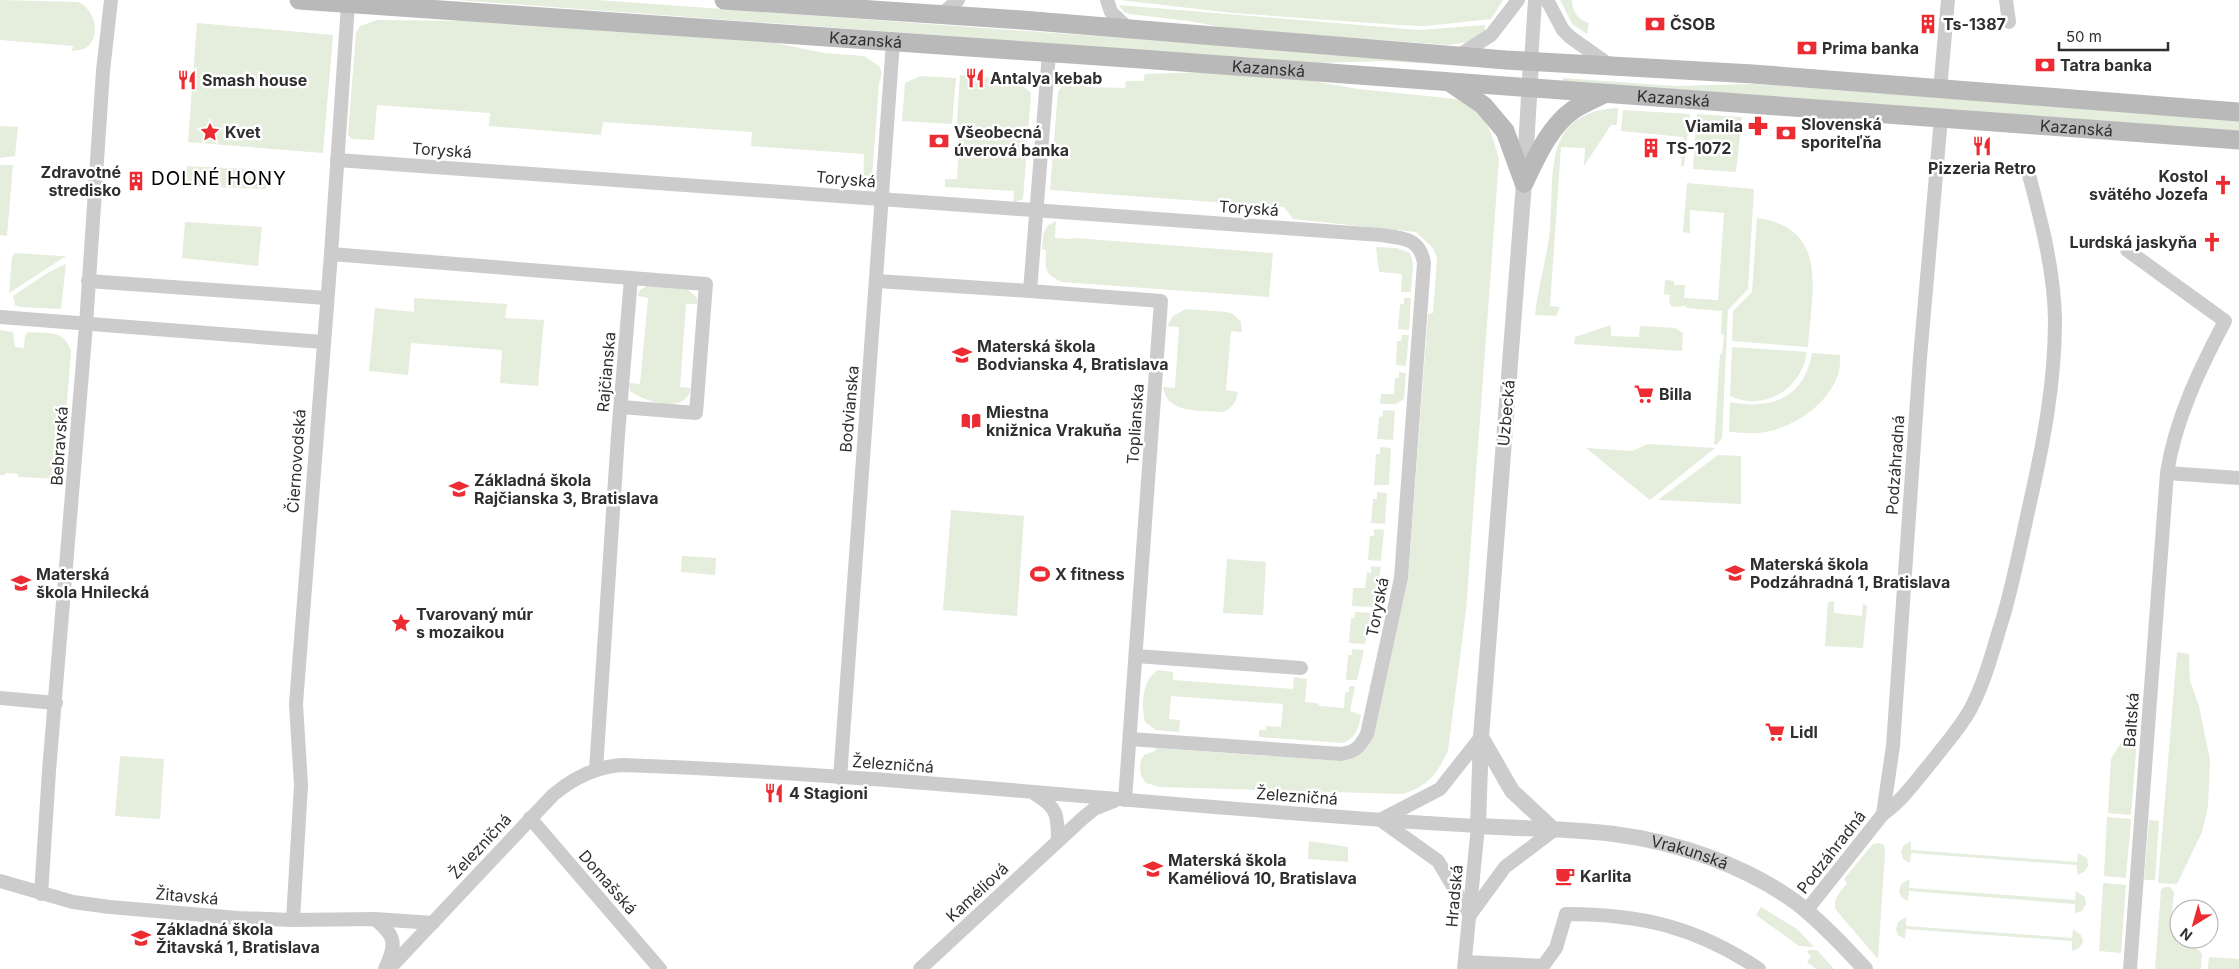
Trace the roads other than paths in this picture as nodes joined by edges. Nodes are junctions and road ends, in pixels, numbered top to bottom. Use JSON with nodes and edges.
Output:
{"nodes":[{"id":1,"x":111,"y":0,"type":"edge"},
{"id":2,"x":299,"y":0,"type":"edge"},
{"id":3,"x":724,"y":0,"type":"edge"},
{"id":4,"x":958,"y":0,"type":"edge"},
{"id":5,"x":1107,"y":0,"type":"edge"},
{"id":6,"x":1518,"y":0,"type":"edge"},
{"id":7,"x":1535,"y":0,"type":"edge"},
{"id":8,"x":1547,"y":0,"type":"edge"},
{"id":9,"x":1948,"y":0,"type":"edge"},
{"id":10,"x":2006,"y":0,"type":"edge"},
{"id":11,"x":348,"y":4,"type":"junction"},
{"id":12,"x":941,"y":15,"type":"junction"},
{"id":13,"x":2009,"y":22,"type":"dead end"},
{"id":14,"x":1129,"y":29,"type":"junction"},
{"id":15,"x":893,"y":42,"type":"junction"},
{"id":16,"x":1048,"y":53,"type":"junction"},
{"id":17,"x":1458,"y":56,"type":"junction"},
{"id":18,"x":1531,"y":62,"type":"junction"},
{"id":19,"x":1614,"y":68,"type":"junction"},
{"id":20,"x":1451,"y":83,"type":"junction"},
{"id":21,"x":1529,"y":88,"type":"junction"},
{"id":22,"x":1940,"y":90,"type":"junction"},
{"id":23,"x":1604,"y":94,"type":"junction"},
{"id":24,"x":2239,"y":112,"type":"edge"},
{"id":25,"x":1941,"y":118,"type":"junction"},
{"id":26,"x":2239,"y":140,"type":"edge"},
{"id":27,"x":338,"y":160,"type":"junction"},
{"id":28,"x":2028,"y":171,"type":"dead end"},
{"id":29,"x":1524,"y":183,"type":"junction"},
{"id":30,"x":883,"y":200,"type":"junction"},
{"id":31,"x":1037,"y":211,"type":"junction"},
{"id":32,"x":2127,"y":250,"type":"dead end"},
{"id":33,"x":331,"y":254,"type":"junction"},
{"id":34,"x":631,"y":278,"type":"junction"},
{"id":35,"x":88,"y":281,"type":"junction"},
{"id":36,"x":877,"y":281,"type":"junction"},
{"id":37,"x":1030,"y":291,"type":"junction"},
{"id":38,"x":326,"y":298,"type":"junction"},
{"id":39,"x":0,"y":318,"type":"edge"},
{"id":40,"x":86,"y":324,"type":"junction"},
{"id":41,"x":322,"y":342,"type":"junction"},
{"id":42,"x":621,"y":407,"type":"junction"},
{"id":43,"x":2168,"y":473,"type":"junction"},
{"id":44,"x":2239,"y":478,"type":"edge"},
{"id":45,"x":1136,"y":656,"type":"junction"},
{"id":46,"x":1301,"y":668,"type":"dead end"},
{"id":47,"x":0,"y":698,"type":"edge"},
{"id":48,"x":56,"y":704,"type":"junction"},
{"id":49,"x":1481,"y":737,"type":"junction"},
{"id":50,"x":1130,"y":739,"type":"junction"},
{"id":51,"x":596,"y":770,"type":"junction"},
{"id":52,"x":840,"y":778,"type":"junction"},
{"id":53,"x":1033,"y":792,"type":"junction"},
{"id":54,"x":1122,"y":799,"type":"junction"},
{"id":55,"x":1882,"y":814,"type":"junction"},
{"id":56,"x":530,"y":818,"type":"junction"},
{"id":57,"x":1381,"y":820,"type":"junction"},
{"id":58,"x":1478,"y":826,"type":"junction"},
{"id":59,"x":1554,"y":830,"type":"junction"},
{"id":60,"x":1058,"y":840,"type":"junction"},
{"id":61,"x":0,"y":881,"type":"edge"},
{"id":62,"x":41,"y":894,"type":"junction"},
{"id":63,"x":1806,"y":911,"type":"junction"},
{"id":64,"x":1470,"y":915,"type":"junction"},
{"id":65,"x":375,"y":919,"type":"junction"},
{"id":66,"x":293,"y":920,"type":"junction"},
{"id":67,"x":433,"y":923,"type":"junction"},
{"id":68,"x":1465,"y":965,"type":"edge"},
{"id":69,"x":384,"y":969,"type":"edge"},
{"id":70,"x":389,"y":969,"type":"edge"},
{"id":71,"x":660,"y":969,"type":"edge"},
{"id":72,"x":920,"y":969,"type":"edge"},
{"id":73,"x":1759,"y":969,"type":"edge"},
{"id":74,"x":1865,"y":969,"type":"edge"},
{"id":75,"x":2130,"y":969,"type":"edge"}],
"edges":[{"from":1,"to":35,"type":"street","name":"Bebravská"},
{"from":2,"to":11,"type":"main road","name":"Kazanská"},
{"from":3,"to":12,"type":"main road","name":"Kazanská"},
{"from":4,"to":12,"type":"street"},
{"from":5,"to":14,"type":"street"},
{"from":6,"to":17,"type":"street"},
{"from":7,"to":18,"type":"street","name":"Uzbecká"},
{"from":8,"to":19,"type":"street"},
{"from":9,"to":22,"type":"street"},
{"from":10,"to":13,"type":"street"},
{"from":11,"to":15,"type":"main road","name":"Kazanská"},
{"from":11,"to":27,"type":"street","name":"Čiernovodská"},
{"from":12,"to":14,"type":"main road","name":"Kazanská"},
{"from":14,"to":17,"type":"main road","name":"Kazanská"},
{"from":15,"to":16,"type":"main road","name":"Kazanská"},
{"from":15,"to":30,"type":"street","name":"Bodvianska"},
{"from":16,"to":20,"type":"main road","name":"Kazanská"},
{"from":16,"to":31,"type":"street"},
{"from":17,"to":18,"type":"main road","name":"Kazanská"},
{"from":18,"to":19,"type":"main road","name":"Kazanská"},
{"from":18,"to":21,"type":"street","name":"Uzbecká"},
{"from":19,"to":22,"type":"main road","name":"Kazanská"},
{"from":20,"to":21,"type":"main road","name":"Kazanská"},
{"from":20,"to":29,"type":"main road"},
{"from":21,"to":23,"type":"main road","name":"Kazanská"},
{"from":21,"to":29,"type":"street","name":"Uzbecká"},
{"from":22,"to":24,"type":"main road","name":"Kazanská"},
{"from":23,"to":25,"type":"main road","name":"Kazanská"},
{"from":23,"to":29,"type":"main road"},
{"from":25,"to":26,"type":"main road","name":"Kazanská"},
{"from":25,"to":55,"type":"street","name":"Podzáhradná"},
{"from":27,"to":30,"type":"street","name":"Toryská"},
{"from":27,"to":33,"type":"street","name":"Čiernovodská"},
{"from":28,"to":55,"type":"street","name":"Podzáhradná"},
{"from":29,"to":49,"type":"street","name":"Uzbecká"},
{"from":30,"to":31,"type":"street","name":"Toryská"},
{"from":30,"to":36,"type":"street","name":"Bodvianska"},
{"from":31,"to":37,"type":"street"},
{"from":31,"to":50,"type":"street","name":"Toryská"},
{"from":32,"to":43,"type":"street","name":"Baltská"},
{"from":33,"to":34,"type":"street"},
{"from":33,"to":38,"type":"street","name":"Čiernovodská"},
{"from":34,"to":42,"type":"street","name":"Rajčianska"},
{"from":34,"to":42,"type":"street"},
{"from":35,"to":38,"type":"street"},
{"from":35,"to":40,"type":"street","name":"Bebravská"},
{"from":36,"to":37,"type":"street"},
{"from":36,"to":52,"type":"street","name":"Bodvianska"},
{"from":37,"to":45,"type":"street","name":"Toplianska"},
{"from":38,"to":41,"type":"street","name":"Čiernovodská"},
{"from":39,"to":40,"type":"street"},
{"from":40,"to":41,"type":"street"},
{"from":40,"to":48,"type":"street","name":"Bebravská"},
{"from":41,"to":66,"type":"street","name":"Čiernovodská"},
{"from":42,"to":51,"type":"street","name":"Rajčianska"},
{"from":43,"to":44,"type":"street"},
{"from":43,"to":75,"type":"street","name":"Baltská"},
{"from":45,"to":46,"type":"street"},
{"from":45,"to":50,"type":"street","name":"Toplianska"},
{"from":47,"to":48,"type":"street"},
{"from":48,"to":62,"type":"street","name":"Bebravská"},
{"from":49,"to":57,"type":"street"},
{"from":49,"to":58,"type":"street","name":"Uzbecká"},
{"from":49,"to":59,"type":"street"},
{"from":50,"to":54,"type":"street","name":"Toplianska"},
{"from":51,"to":52,"type":"street","name":"Železničná"},
{"from":51,"to":56,"type":"street","name":"Železničná"},
{"from":52,"to":53,"type":"street","name":"Železničná"},
{"from":53,"to":54,"type":"street","name":"Železničná"},
{"from":53,"to":60,"type":"street"},
{"from":54,"to":57,"type":"street","name":"Železničná"},
{"from":54,"to":60,"type":"street","name":"Kaméliová"},
{"from":55,"to":63,"type":"street","name":"Podzáhradná"},
{"from":56,"to":67,"type":"street","name":"Železničná"},
{"from":56,"to":71,"type":"street","name":"Domašská"},
{"from":57,"to":58,"type":"street","name":"Železničná"},
{"from":57,"to":64,"type":"street"},
{"from":58,"to":59,"type":"street","name":"Vrakunská"},
{"from":58,"to":64,"type":"street","name":"Hradská"},
{"from":59,"to":63,"type":"street","name":"Vrakunská"},
{"from":59,"to":64,"type":"street"},
{"from":60,"to":72,"type":"street","name":"Kaméliová"},
{"from":61,"to":62,"type":"street","name":"Žitavská"},
{"from":62,"to":66,"type":"street","name":"Žitavská"},
{"from":63,"to":74,"type":"street","name":"Vrakunská"},
{"from":64,"to":68,"type":"street","name":"Hradská"},
{"from":65,"to":66,"type":"street","name":"Žitavská"},
{"from":65,"to":67,"type":"street","name":"Žitavská"},
{"from":65,"to":69,"type":"street"},
{"from":67,"to":70,"type":"street","name":"Železničná"},
{"from":68,"to":73,"type":"street"}]}
